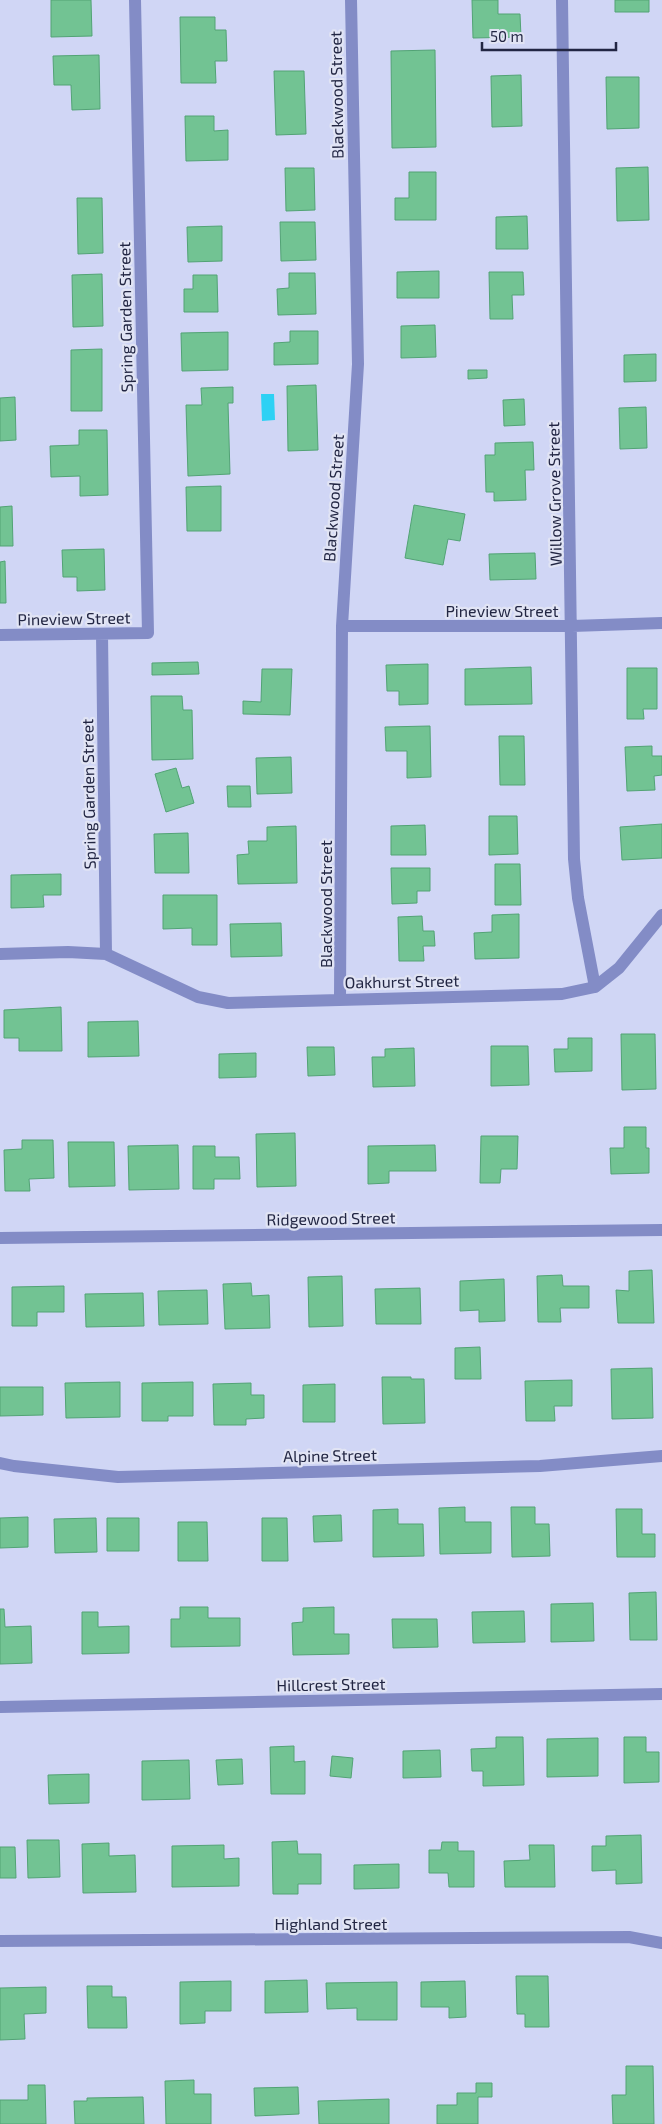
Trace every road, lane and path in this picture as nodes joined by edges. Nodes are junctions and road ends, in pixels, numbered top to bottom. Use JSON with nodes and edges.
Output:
{"nodes":[{"id":1,"x":135,"y":0,"type":"edge"},
{"id":2,"x":351,"y":0,"type":"edge"},
{"id":3,"x":562,"y":0,"type":"edge"},
{"id":4,"x":662,"y":623,"type":"edge"},
{"id":5,"x":342,"y":626,"type":"junction"},
{"id":6,"x":572,"y":626,"type":"junction"},
{"id":7,"x":148,"y":633,"type":"joint"},
{"id":8,"x":102,"y":634,"type":"junction"},
{"id":9,"x":0,"y":635,"type":"edge"},
{"id":10,"x":662,"y":915,"type":"edge"},
{"id":11,"x":0,"y":954,"type":"edge"},
{"id":12,"x":106,"y":954,"type":"junction"},
{"id":13,"x":595,"y":986,"type":"junction"},
{"id":14,"x":340,"y":999,"type":"junction"},
{"id":15,"x":662,"y":1230,"type":"edge"},
{"id":16,"x":0,"y":1238,"type":"edge"},
{"id":17,"x":662,"y":1456,"type":"edge"},
{"id":18,"x":0,"y":1463,"type":"edge"},
{"id":19,"x":662,"y":1694,"type":"edge"},
{"id":20,"x":0,"y":1707,"type":"edge"},
{"id":21,"x":0,"y":1941,"type":"edge"},
{"id":22,"x":662,"y":1943,"type":"edge"}],
"edges":[{"from":1,"to":7,"type":"street","name":"Spring Garden Street"},
{"from":2,"to":5,"type":"street","name":"Blackwood Street"},
{"from":3,"to":6,"type":"street","name":"Willow Grove Street"},
{"from":4,"to":6,"type":"street","name":"Pineview Street"},
{"from":5,"to":6,"type":"street","name":"Pineview Street"},
{"from":5,"to":14,"type":"street","name":"Blackwood Street"},
{"from":6,"to":13,"type":"street","name":"Willow Grove Street"},
{"from":7,"to":8,"type":"street","name":"Pineview Street"},
{"from":8,"to":9,"type":"street","name":"Pineview Street"},
{"from":8,"to":12,"type":"street","name":"Spring Garden Street"},
{"from":10,"to":13,"type":"street","name":"Oakhurst Street"},
{"from":11,"to":12,"type":"street","name":"Oakhurst Street"},
{"from":12,"to":14,"type":"street","name":"Oakhurst Street"},
{"from":13,"to":14,"type":"street","name":"Oakhurst Street"},
{"from":15,"to":16,"type":"street","name":"Ridgewood Street"},
{"from":17,"to":18,"type":"street","name":"Alpine Street"},
{"from":19,"to":20,"type":"street","name":"Hillcrest Street"},
{"from":21,"to":22,"type":"street","name":"Highland Street"}]}
